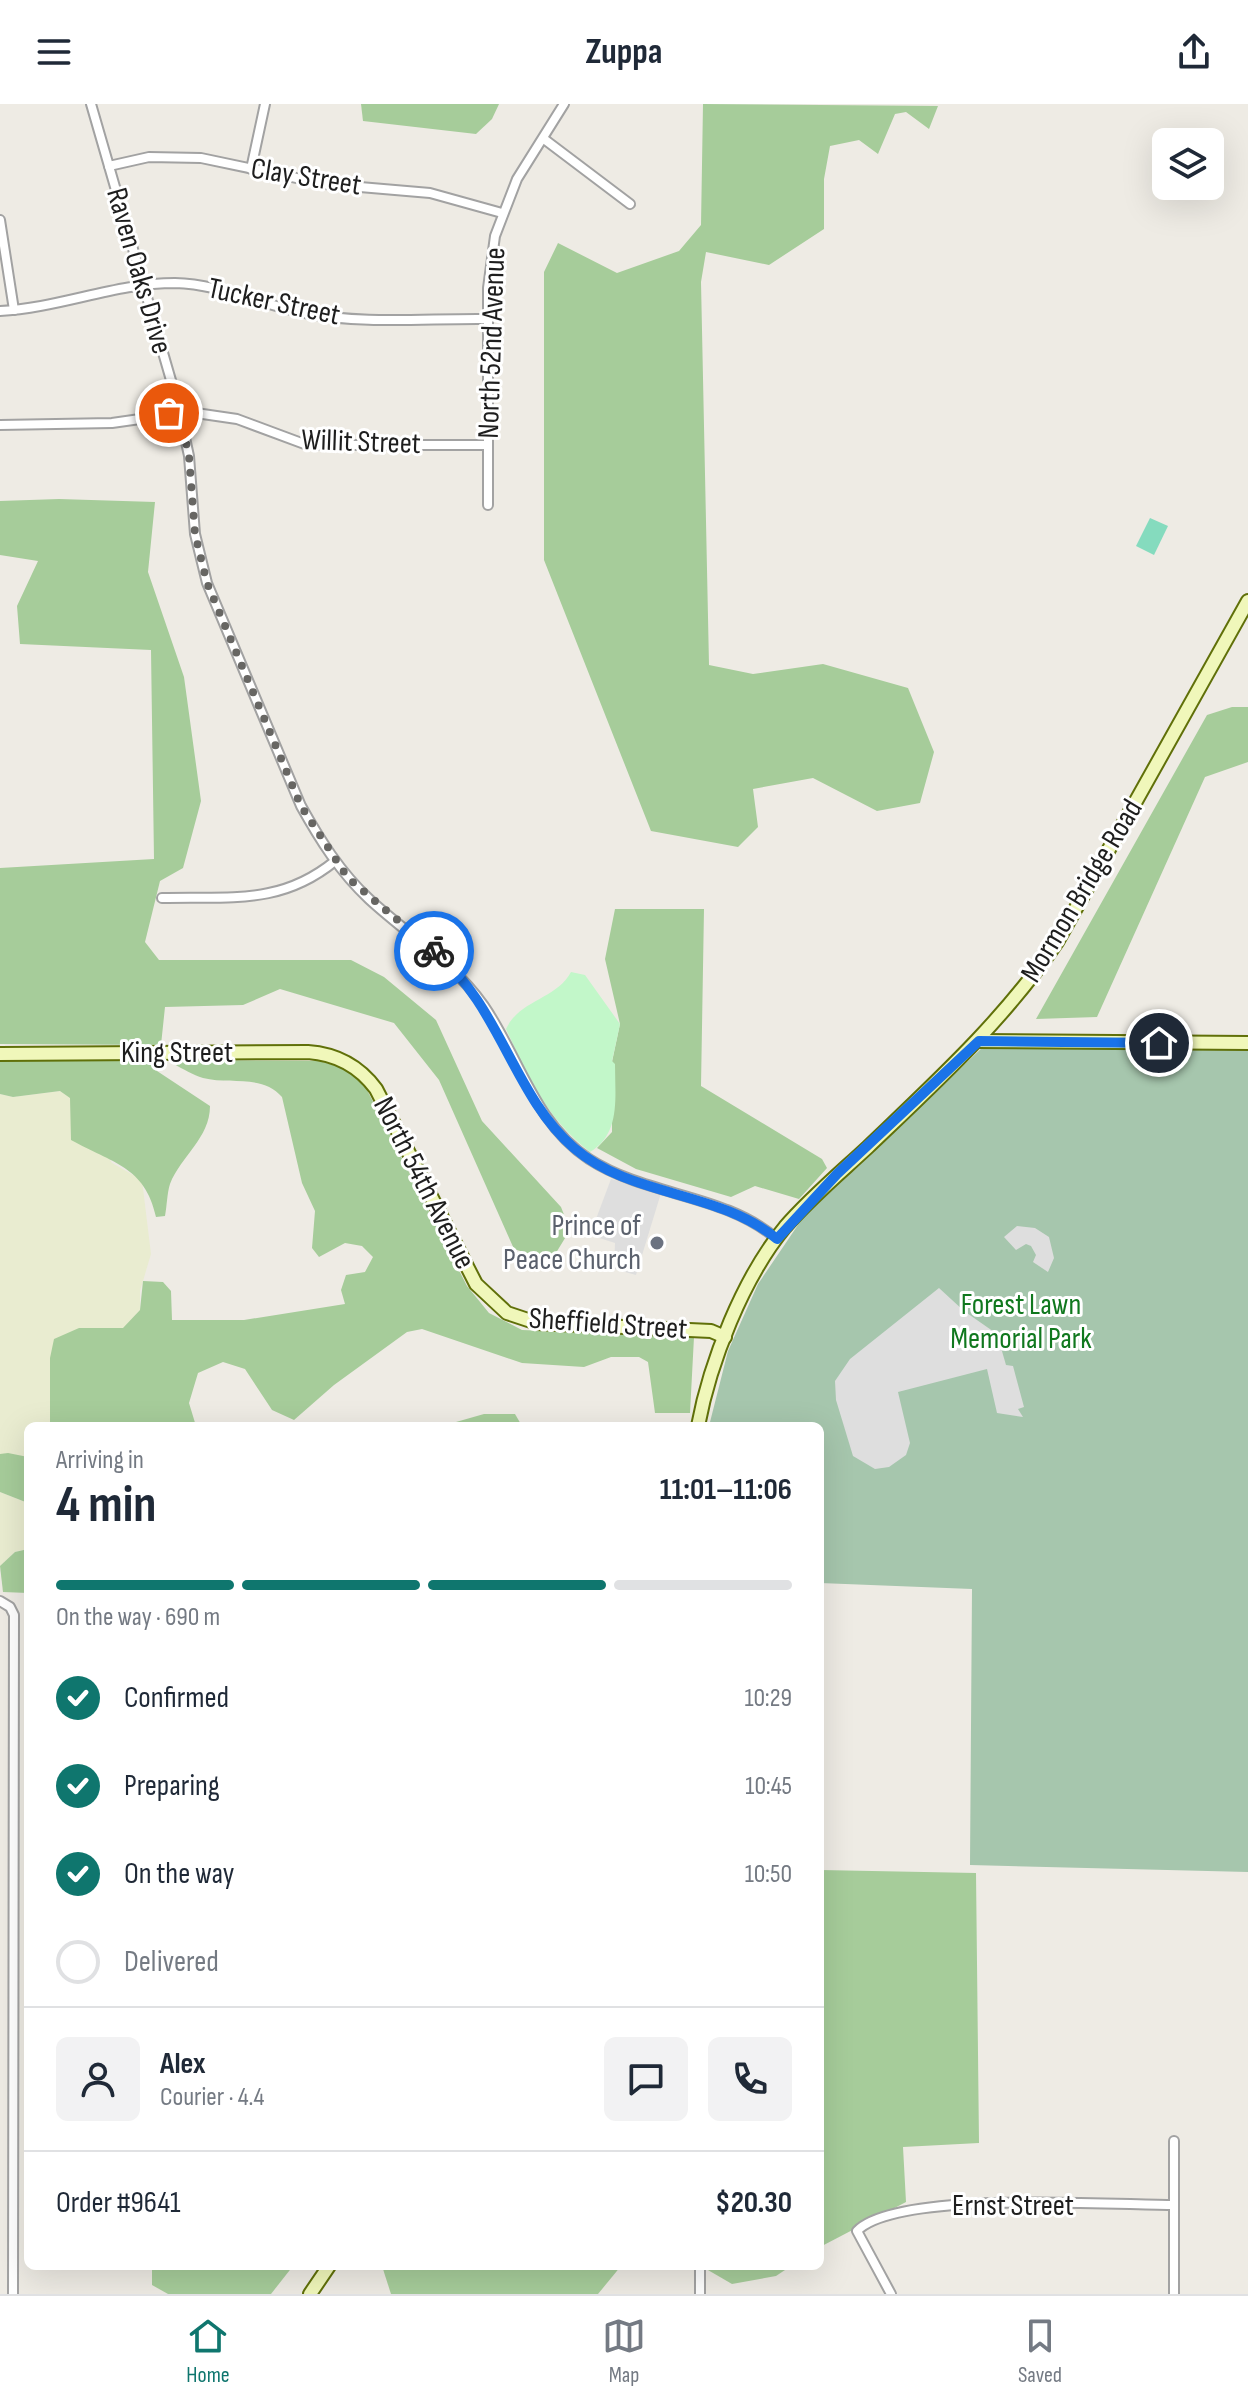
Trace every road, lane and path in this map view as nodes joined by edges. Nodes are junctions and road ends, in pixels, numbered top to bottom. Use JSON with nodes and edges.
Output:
{"nodes":[{"id":1,"x":91,"y":104,"type":"edge"},
{"id":2,"x":265,"y":104,"type":"edge"},
{"id":3,"x":564,"y":104,"type":"edge"},
{"id":4,"x":544,"y":139,"type":"junction"},
{"id":5,"x":109,"y":166,"type":"junction"},
{"id":6,"x":251,"y":169,"type":"junction"},
{"id":7,"x":630,"y":204,"type":"dead end"},
{"id":8,"x":502,"y":213,"type":"junction"},
{"id":9,"x":0,"y":220,"type":"edge"},
{"id":10,"x":143,"y":285,"type":"junction"},
{"id":11,"x":14,"y":310,"type":"junction"},
{"id":12,"x":0,"y":311,"type":"edge"},
{"id":13,"x":488,"y":319,"type":"junction"},
{"id":14,"x":179,"y":412,"type":"junction"},
{"id":15,"x":0,"y":425,"type":"edge"},
{"id":16,"x":488,"y":445,"type":"junction"},
{"id":17,"x":488,"y":505,"type":"dead end"},
{"id":18,"x":1248,"y":601,"type":"edge"},
{"id":19,"x":335,"y":861,"type":"junction"},
{"id":20,"x":162,"y":898,"type":"dead end"},
{"id":21,"x":979,"y":1041,"type":"junction"},
{"id":22,"x":1248,"y":1043,"type":"edge"},
{"id":23,"x":0,"y":1054,"type":"edge"},
{"id":24,"x":351,"y":1065,"type":"joint"},
{"id":25,"x":777,"y":1239,"type":"junction"},
{"id":26,"x":494,"y":1304,"type":"joint"},
{"id":27,"x":725,"y":1337,"type":"junction"},
{"id":28,"x":699,"y":1422,"type":"edge"},
{"id":29,"x":4,"y":1603,"type":"edge"},
{"id":30,"x":6,"y":1866,"type":"edge"},
{"id":31,"x":0,"y":2138,"type":"edge"},
{"id":32,"x":11,"y":2139,"type":"junction"},
{"id":33,"x":1174,"y":2141,"type":"dead end"},
{"id":34,"x":1174,"y":2205,"type":"junction"},
{"id":35,"x":326,"y":2270,"type":"edge"},
{"id":36,"x":700,"y":2270,"type":"edge"},
{"id":37,"x":13,"y":2294,"type":"edge"},
{"id":38,"x":310,"y":2294,"type":"edge"},
{"id":39,"x":700,"y":2294,"type":"edge"},
{"id":40,"x":891,"y":2294,"type":"edge"},
{"id":41,"x":1174,"y":2294,"type":"edge"}],
"edges":[{"from":1,"to":5,"type":"street","name":"Raven Oaks Drive"},
{"from":2,"to":6,"type":"street"},
{"from":3,"to":4,"type":"street","name":"North 52nd Avenue"},
{"from":4,"to":7,"type":"street"},
{"from":4,"to":8,"type":"street","name":"North 52nd Avenue"},
{"from":5,"to":6,"type":"street","name":"Clay Street"},
{"from":5,"to":10,"type":"street","name":"Raven Oaks Drive"},
{"from":6,"to":8,"type":"street","name":"Clay Street"},
{"from":8,"to":13,"type":"street","name":"North 52nd Avenue"},
{"from":9,"to":11,"type":"street"},
{"from":10,"to":11,"type":"street","name":"Tucker Street"},
{"from":10,"to":13,"type":"street","name":"Tucker Street"},
{"from":10,"to":14,"type":"street","name":"Raven Oaks Drive"},
{"from":11,"to":12,"type":"street","name":"Tucker Street"},
{"from":13,"to":16,"type":"street","name":"North 52nd Avenue"},
{"from":14,"to":15,"type":"street","name":"Willit Street"},
{"from":14,"to":16,"type":"street","name":"Willit Street"},
{"from":14,"to":19,"type":"street","name":"Raven Oaks Drive"},
{"from":16,"to":17,"type":"street","name":"North 52nd Avenue"},
{"from":18,"to":21,"type":"street","name":"Mormon Bridge Road"},
{"from":19,"to":20,"type":"street"},
{"from":19,"to":25,"type":"street","name":"Raven Oaks Drive"},
{"from":21,"to":22,"type":"street"},
{"from":21,"to":25,"type":"street","name":"Mormon Bridge Road"},
{"from":23,"to":24,"type":"street","name":"King Street"},
{"from":24,"to":26,"type":"street","name":"North 54th Avenue"},
{"from":25,"to":27,"type":"street","name":"Mormon Bridge Road"},
{"from":26,"to":27,"type":"street","name":"Sheffield Street"},
{"from":27,"to":28,"type":"street","name":"Mormon Bridge Road"},
{"from":29,"to":30,"type":"street"},
{"from":30,"to":32,"type":"street"},
{"from":31,"to":32,"type":"street"},
{"from":32,"to":37,"type":"street"},
{"from":33,"to":34,"type":"street"},
{"from":34,"to":40,"type":"street","name":"Ernst Street"},
{"from":34,"to":41,"type":"street"},
{"from":35,"to":38,"type":"street"},
{"from":36,"to":39,"type":"street"}]}
